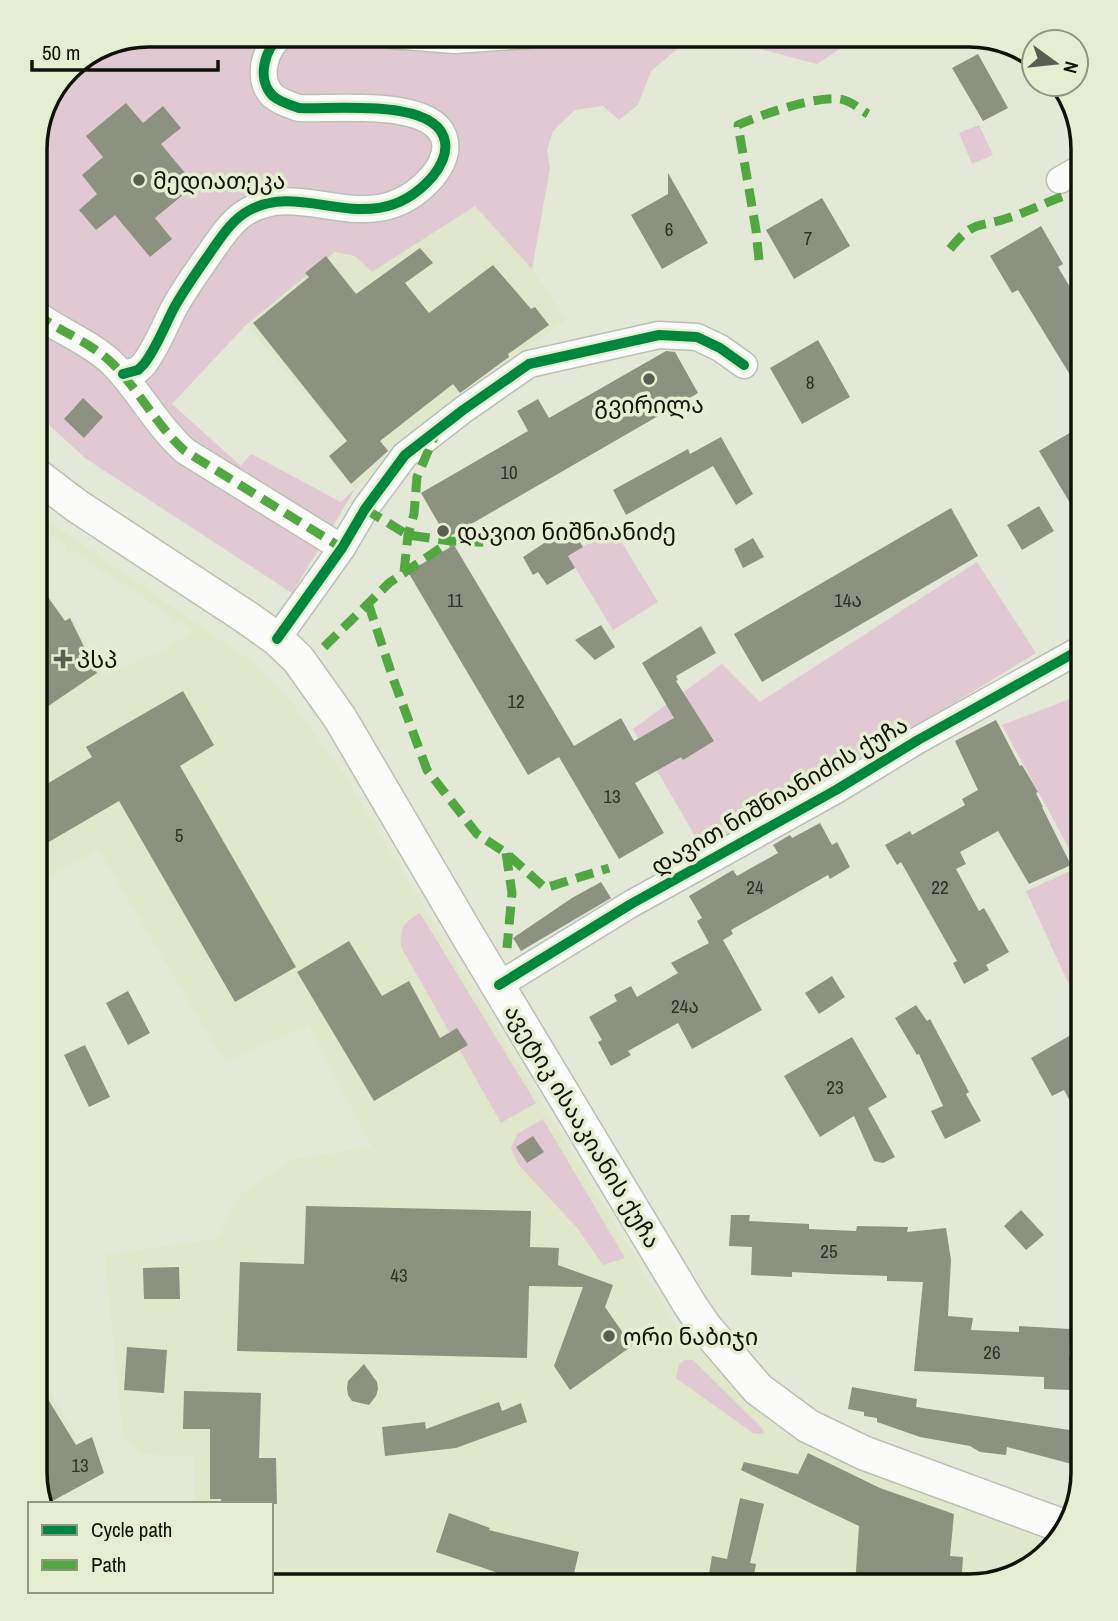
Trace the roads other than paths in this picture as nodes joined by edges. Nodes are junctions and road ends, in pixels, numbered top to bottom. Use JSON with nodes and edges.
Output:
{"nodes":[{"id":1,"x":272,"y":47,"type":"edge"},
{"id":2,"x":47,"y":320,"type":"edge"},
{"id":3,"x":744,"y":365,"type":"dead end"},
{"id":4,"x":123,"y":374,"type":"junction"},
{"id":5,"x":47,"y":483,"type":"edge"},
{"id":6,"x":342,"y":548,"type":"junction"},
{"id":7,"x":277,"y":639,"type":"junction"},
{"id":8,"x":1071,"y":655,"type":"edge"},
{"id":9,"x":499,"y":985,"type":"junction"},
{"id":10,"x":1057,"y":1524,"type":"edge"}],
"edges":[{"from":1,"to":4,"type":"street"},
{"from":2,"to":4,"type":"street"},
{"from":3,"to":6,"type":"street"},
{"from":4,"to":6,"type":"street"},
{"from":5,"to":7,"type":"main road","name":"ავეტიკ ისააკიანის ქუჩა"},
{"from":6,"to":7,"type":"street"},
{"from":7,"to":9,"type":"main road","name":"ავეტიკ ისააკიანის ქუჩა"},
{"from":8,"to":9,"type":"street","name":"დავით ნიშნიანიძის ქუჩა"},
{"from":9,"to":10,"type":"main road","name":"ავეტიკ ისააკიანის ქუჩა"}]}
